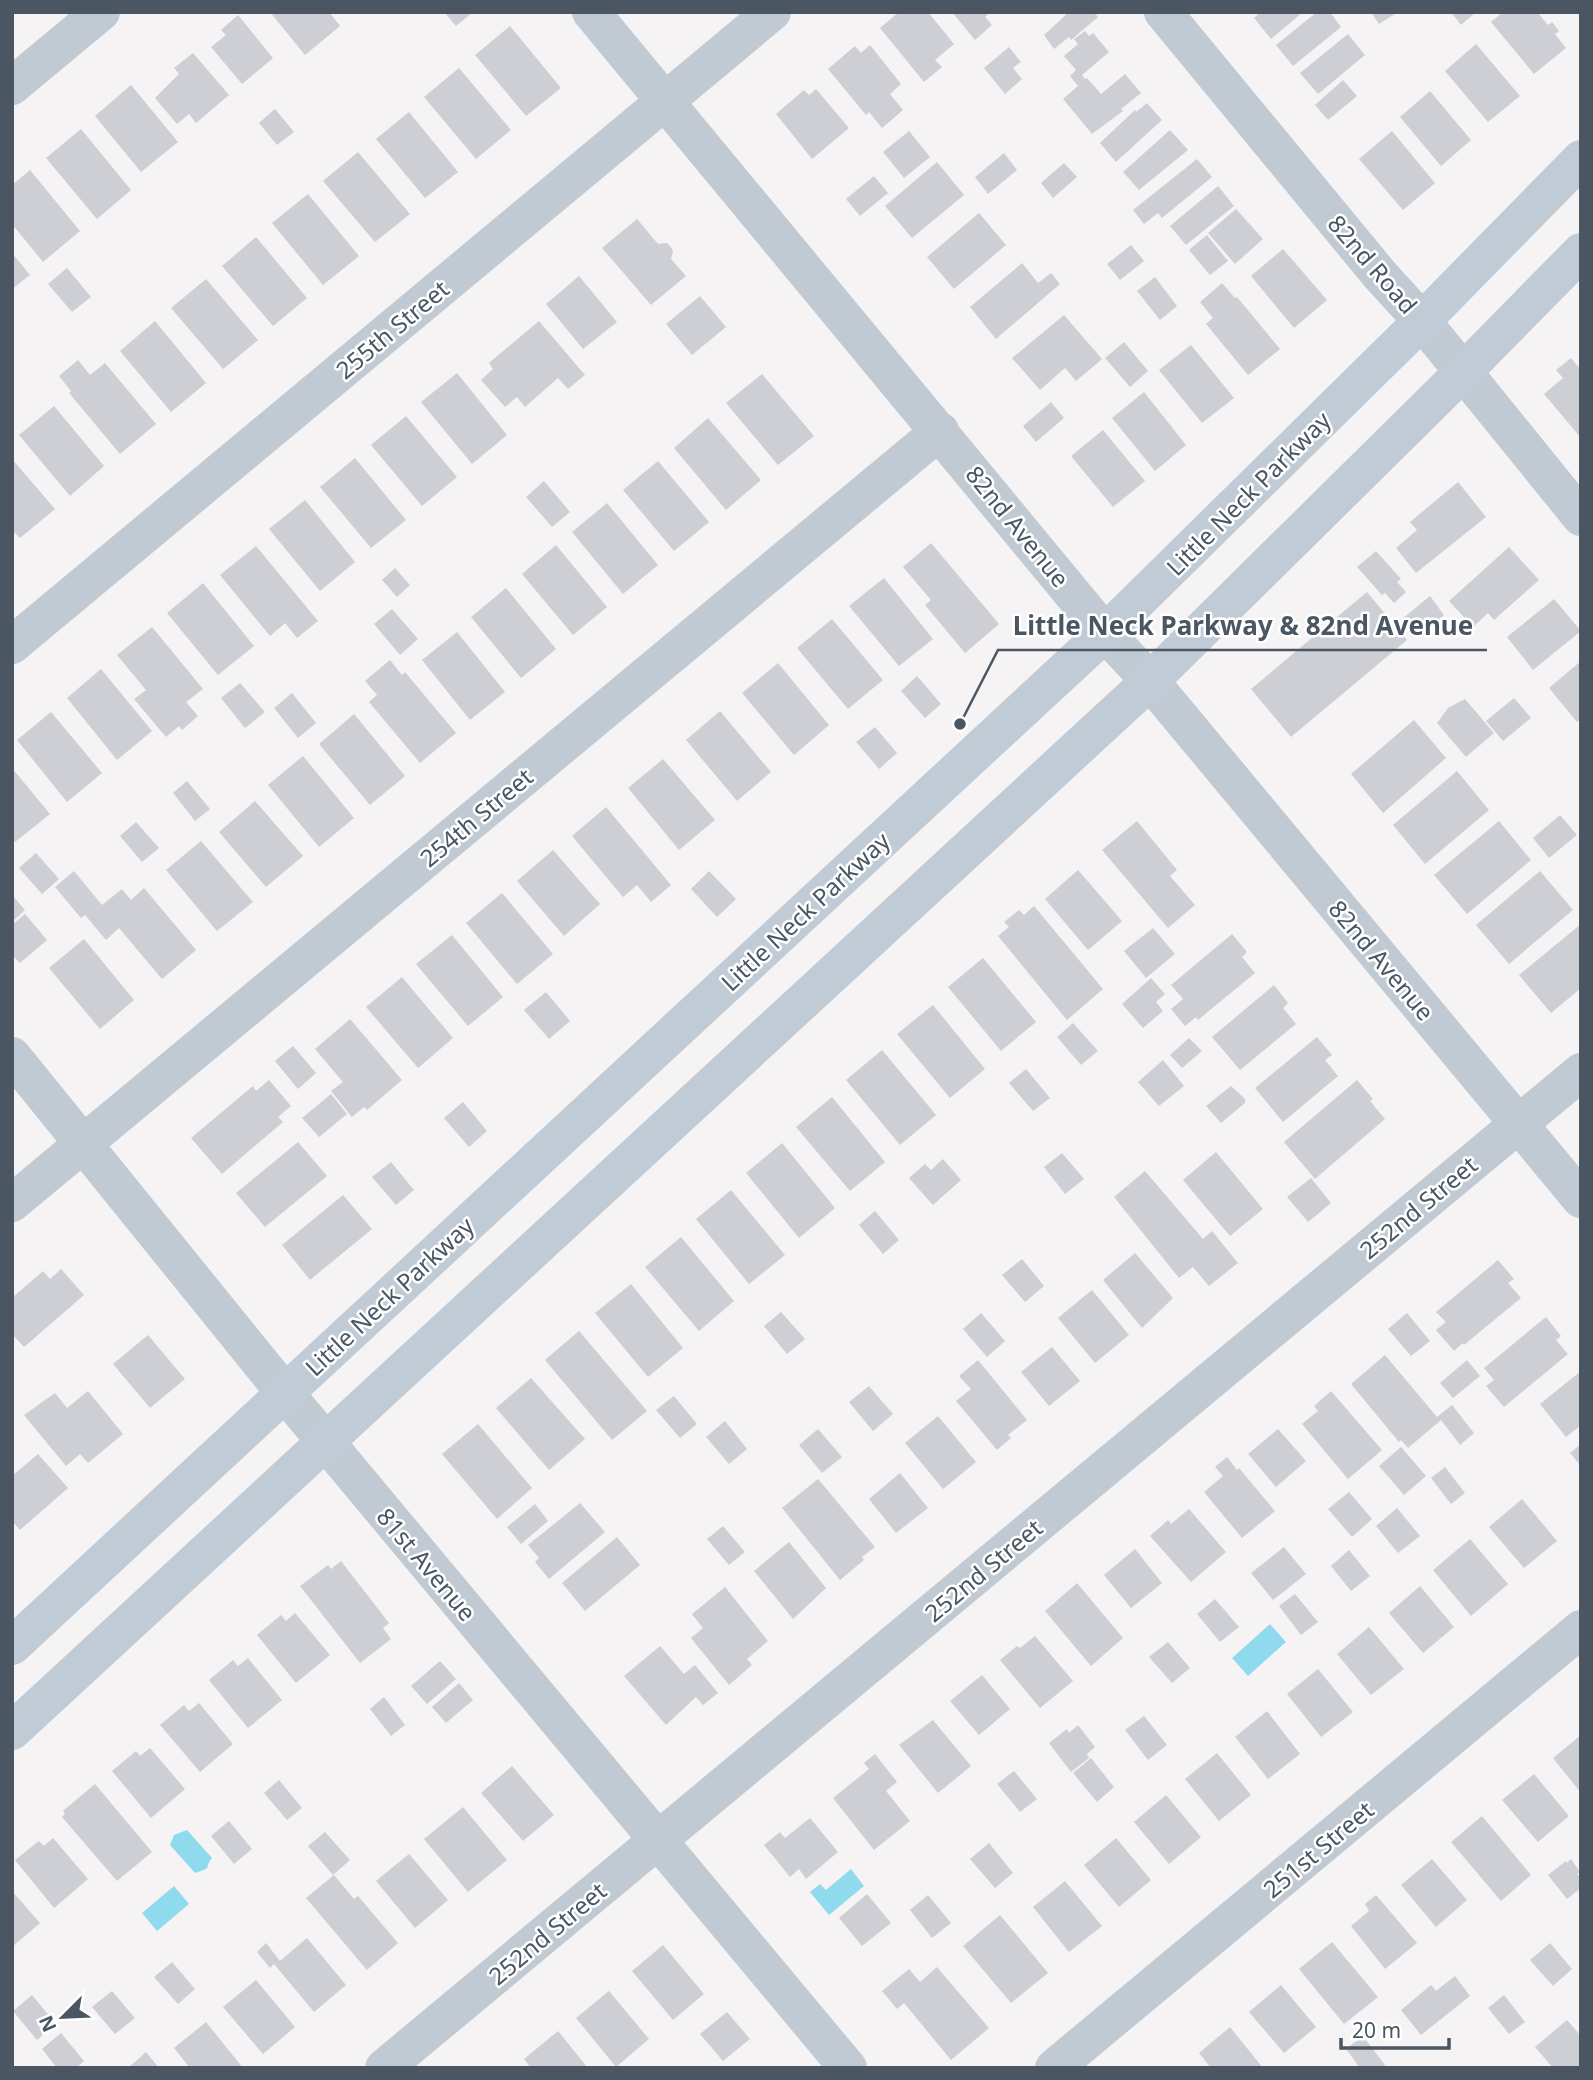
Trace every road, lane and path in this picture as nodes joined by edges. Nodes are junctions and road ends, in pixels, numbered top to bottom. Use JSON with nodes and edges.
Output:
{"nodes":[{"id":1,"x":101,"y":12,"type":"edge"},
{"id":2,"x":591,"y":12,"type":"edge"},
{"id":3,"x":772,"y":12,"type":"edge"},
{"id":4,"x":1163,"y":12,"type":"edge"},
{"id":5,"x":12,"y":86,"type":"edge"},
{"id":6,"x":665,"y":101,"type":"junction"},
{"id":7,"x":1581,"y":159,"type":"edge"},
{"id":8,"x":1581,"y":252,"type":"edge"},
{"id":9,"x":1422,"y":321,"type":"junction"},
{"id":10,"x":1462,"y":373,"type":"junction"},
{"id":11,"x":940,"y":431,"type":"junction"},
{"id":12,"x":1581,"y":517,"type":"edge"},
{"id":13,"x":1105,"y":633,"type":"junction"},
{"id":14,"x":12,"y":645,"type":"edge"},
{"id":15,"x":1150,"y":681,"type":"junction"},
{"id":16,"x":12,"y":1056,"type":"edge"},
{"id":17,"x":1581,"y":1072,"type":"edge"},
{"id":18,"x":1518,"y":1124,"type":"junction"},
{"id":19,"x":85,"y":1143,"type":"junction"},
{"id":20,"x":1581,"y":1199,"type":"edge"},
{"id":21,"x":12,"y":1203,"type":"edge"},
{"id":22,"x":285,"y":1393,"type":"junction"},
{"id":23,"x":327,"y":1442,"type":"junction"},
{"id":24,"x":1581,"y":1629,"type":"edge"},
{"id":25,"x":12,"y":1646,"type":"edge"},
{"id":26,"x":12,"y":1731,"type":"edge"},
{"id":27,"x":659,"y":1841,"type":"junction"},
{"id":28,"x":384,"y":2068,"type":"edge"},
{"id":29,"x":848,"y":2068,"type":"edge"},
{"id":30,"x":1054,"y":2068,"type":"edge"}],
"edges":[{"from":1,"to":5,"type":"street"},
{"from":2,"to":6,"type":"street","name":"82nd Avenue"},
{"from":3,"to":6,"type":"street","name":"255th Street"},
{"from":4,"to":9,"type":"street","name":"82nd Road"},
{"from":6,"to":11,"type":"street","name":"82nd Avenue"},
{"from":6,"to":14,"type":"street","name":"255th Street"},
{"from":7,"to":9,"type":"main road","name":"Little Neck Parkway"},
{"from":8,"to":10,"type":"main road"},
{"from":9,"to":10,"type":"street","name":"82nd Road"},
{"from":9,"to":13,"type":"main road","name":"Little Neck Parkway"},
{"from":10,"to":12,"type":"street","name":"82nd Road"},
{"from":10,"to":15,"type":"main road"},
{"from":11,"to":13,"type":"street","name":"82nd Avenue"},
{"from":11,"to":19,"type":"street","name":"254th Street"},
{"from":13,"to":15,"type":"street","name":"82nd Avenue"},
{"from":13,"to":22,"type":"main road","name":"Little Neck Parkway"},
{"from":15,"to":18,"type":"street","name":"82nd Avenue"},
{"from":15,"to":23,"type":"main road"},
{"from":16,"to":19,"type":"street","name":"81st Avenue"},
{"from":17,"to":18,"type":"street","name":"252nd Street"},
{"from":18,"to":20,"type":"street","name":"82nd Avenue"},
{"from":18,"to":27,"type":"street","name":"252nd Street"},
{"from":19,"to":21,"type":"street","name":"254th Street"},
{"from":19,"to":22,"type":"street","name":"81st Avenue"},
{"from":22,"to":23,"type":"street","name":"81st Avenue"},
{"from":22,"to":25,"type":"main road","name":"Little Neck Parkway"},
{"from":23,"to":26,"type":"main road"},
{"from":23,"to":27,"type":"street","name":"81st Avenue"},
{"from":24,"to":30,"type":"street","name":"251st Street"},
{"from":27,"to":28,"type":"street","name":"252nd Street"},
{"from":27,"to":29,"type":"street","name":"81st Avenue"}]}
